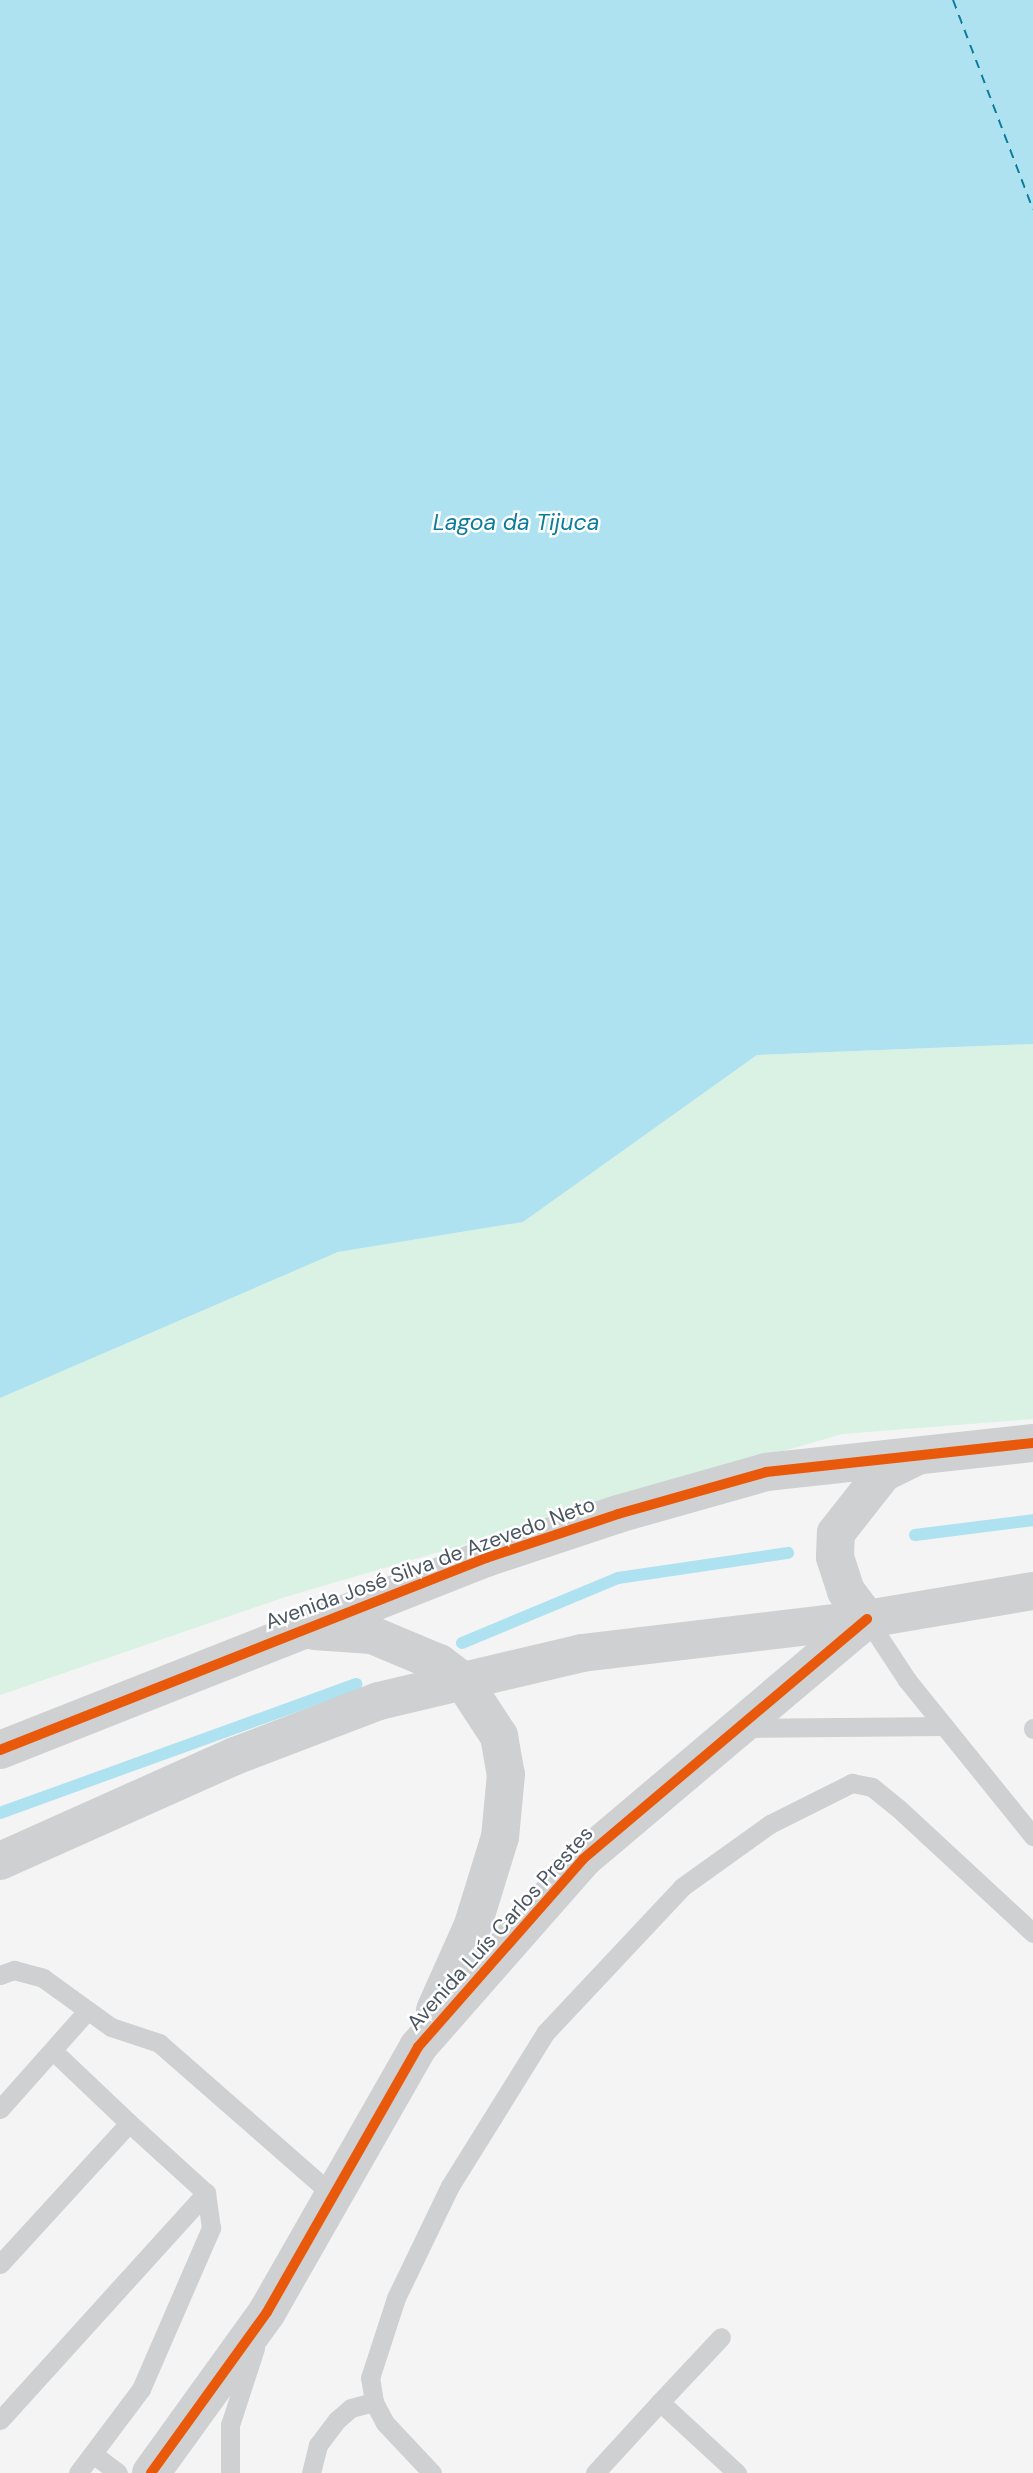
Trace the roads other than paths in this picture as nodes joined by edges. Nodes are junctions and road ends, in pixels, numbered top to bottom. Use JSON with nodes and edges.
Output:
{"nodes":[{"id":1,"x":1033,"y":1443,"type":"edge"},
{"id":2,"x":927,"y":1451,"type":"junction"},
{"id":3,"x":1033,"y":1591,"type":"edge"},
{"id":4,"x":867,"y":1619,"type":"junction"},
{"id":5,"x":303,"y":1630,"type":"junction"},
{"id":6,"x":463,"y":1681,"type":"junction"},
{"id":7,"x":944,"y":1726,"type":"junction"},
{"id":8,"x":738,"y":1728,"type":"junction"},
{"id":9,"x":0,"y":1750,"type":"edge"},
{"id":10,"x":1033,"y":1836,"type":"edge"},
{"id":11,"x":0,"y":1861,"type":"edge"},
{"id":12,"x":1033,"y":1933,"type":"edge"},
{"id":13,"x":0,"y":1975,"type":"edge"},
{"id":14,"x":86,"y":2012,"type":"junction"},
{"id":15,"x":418,"y":2047,"type":"junction"},
{"id":16,"x":53,"y":2051,"type":"junction"},
{"id":17,"x":0,"y":2109,"type":"edge"},
{"id":18,"x":129,"y":2123,"type":"junction"},
{"id":19,"x":206,"y":2193,"type":"junction"},
{"id":20,"x":335,"y":2197,"type":"junction"},
{"id":21,"x":0,"y":2264,"type":"edge"},
{"id":22,"x":267,"y":2312,"type":"junction"},
{"id":23,"x":721,"y":2337,"type":"dead end"},
{"id":24,"x":374,"y":2402,"type":"junction"},
{"id":25,"x":660,"y":2402,"type":"junction"},
{"id":26,"x":0,"y":2420,"type":"edge"},
{"id":27,"x":93,"y":2454,"type":"junction"},
{"id":28,"x":78,"y":2473,"type":"edge"},
{"id":29,"x":118,"y":2473,"type":"edge"},
{"id":30,"x":151,"y":2473,"type":"edge"},
{"id":31,"x":230,"y":2473,"type":"edge"},
{"id":32,"x":311,"y":2473,"type":"edge"},
{"id":33,"x":432,"y":2473,"type":"edge"},
{"id":34,"x":595,"y":2473,"type":"edge"},
{"id":35,"x":737,"y":2473,"type":"edge"}],
"edges":[{"from":1,"to":2,"type":"street"},
{"from":2,"to":4,"type":"street"},
{"from":2,"to":5,"type":"street","name":"Avenida José Silva de Azevedo Neto"},
{"from":3,"to":4,"type":"street"},
{"from":4,"to":6,"type":"street"},
{"from":4,"to":7,"type":"lane"},
{"from":4,"to":8,"type":"street","name":"Avenida Luís Carlos Prestes"},
{"from":5,"to":6,"type":"street"},
{"from":5,"to":9,"type":"street","name":"Avenida José Silva de Azevedo Neto"},
{"from":6,"to":11,"type":"street"},
{"from":6,"to":15,"type":"street"},
{"from":7,"to":8,"type":"lane"},
{"from":7,"to":10,"type":"lane"},
{"from":8,"to":15,"type":"street","name":"Avenida Luís Carlos Prestes"},
{"from":12,"to":24,"type":"lane"},
{"from":13,"to":14,"type":"lane"},
{"from":14,"to":16,"type":"lane"},
{"from":14,"to":20,"type":"lane"},
{"from":15,"to":20,"type":"street","name":"Avenida Luís Carlos Prestes"},
{"from":16,"to":17,"type":"lane"},
{"from":16,"to":18,"type":"lane"},
{"from":18,"to":19,"type":"lane"},
{"from":18,"to":21,"type":"lane"},
{"from":19,"to":26,"type":"lane"},
{"from":19,"to":27,"type":"lane"},
{"from":20,"to":22,"type":"street","name":"Avenida Luís Carlos Prestes"},
{"from":22,"to":30,"type":"street","name":"Avenida Luís Carlos Prestes"},
{"from":22,"to":31,"type":"lane"},
{"from":23,"to":25,"type":"lane"},
{"from":24,"to":32,"type":"lane"},
{"from":24,"to":33,"type":"lane"},
{"from":25,"to":34,"type":"lane"},
{"from":25,"to":35,"type":"lane"},
{"from":27,"to":28,"type":"lane"},
{"from":27,"to":29,"type":"lane"}]}
